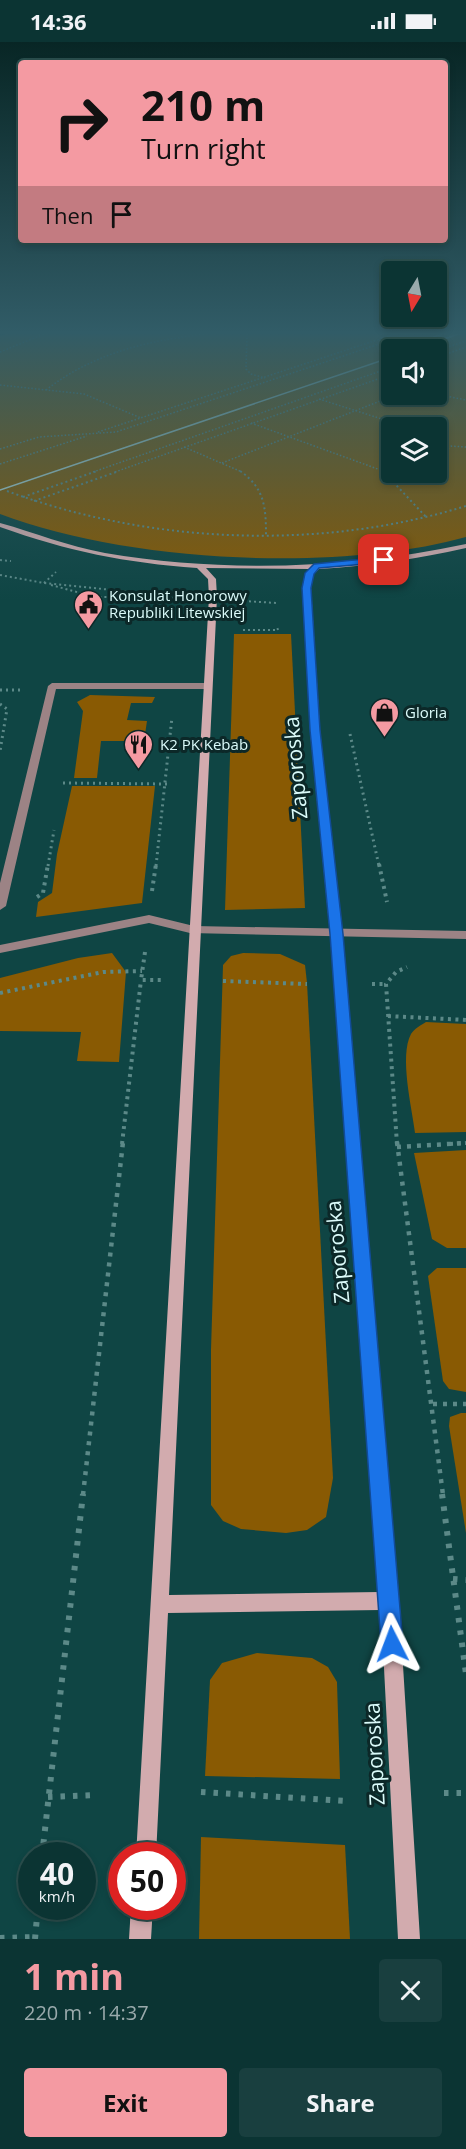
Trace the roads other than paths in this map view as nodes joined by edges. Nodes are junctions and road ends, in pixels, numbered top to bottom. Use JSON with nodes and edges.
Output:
{"nodes":[{"id":1,"x":0,"y":525,"type":"edge"},
{"id":2,"x":0,"y":535,"type":"edge"},
{"id":3,"x":26,"y":537,"type":"junction"},
{"id":4,"x":466,"y":546,"type":"edge"},
{"id":5,"x":199,"y":565,"type":"junction"},
{"id":6,"x":317,"y":566,"type":"junction"},
{"id":7,"x":207,"y":686,"type":"junction"},
{"id":8,"x":0,"y":906,"type":"edge"},
{"id":9,"x":194,"y":930,"type":"junction"},
{"id":10,"x":336,"y":934,"type":"junction"},
{"id":11,"x":466,"y":935,"type":"edge"},
{"id":12,"x":0,"y":949,"type":"edge"},
{"id":13,"x":390,"y":1601,"type":"junction"},
{"id":14,"x":159,"y":1604,"type":"junction"},
{"id":15,"x":147,"y":1842,"type":"edge"},
{"id":16,"x":141,"y":1920,"type":"edge"},
{"id":17,"x":140,"y":1939,"type":"edge"},
{"id":18,"x":409,"y":1939,"type":"edge"}],
"edges":[{"from":1,"to":3,"type":"main road"},
{"from":2,"to":3,"type":"main road"},
{"from":3,"to":5,"type":"main road"},
{"from":4,"to":6,"type":"main road"},
{"from":5,"to":6,"type":"main road"},
{"from":5,"to":7,"type":"main road"},
{"from":6,"to":10,"type":"main road","name":"Zaporoska"},
{"from":7,"to":8,"type":"street"},
{"from":7,"to":9,"type":"main road"},
{"from":9,"to":10,"type":"street"},
{"from":9,"to":12,"type":"street"},
{"from":9,"to":14,"type":"main road"},
{"from":10,"to":11,"type":"street"},
{"from":10,"to":13,"type":"main road","name":"Zaporoska"},
{"from":13,"to":14,"type":"main road"},
{"from":13,"to":18,"type":"main road","name":"Zaporoska"},
{"from":14,"to":15,"type":"main road"},
{"from":16,"to":17,"type":"main road"}]}
